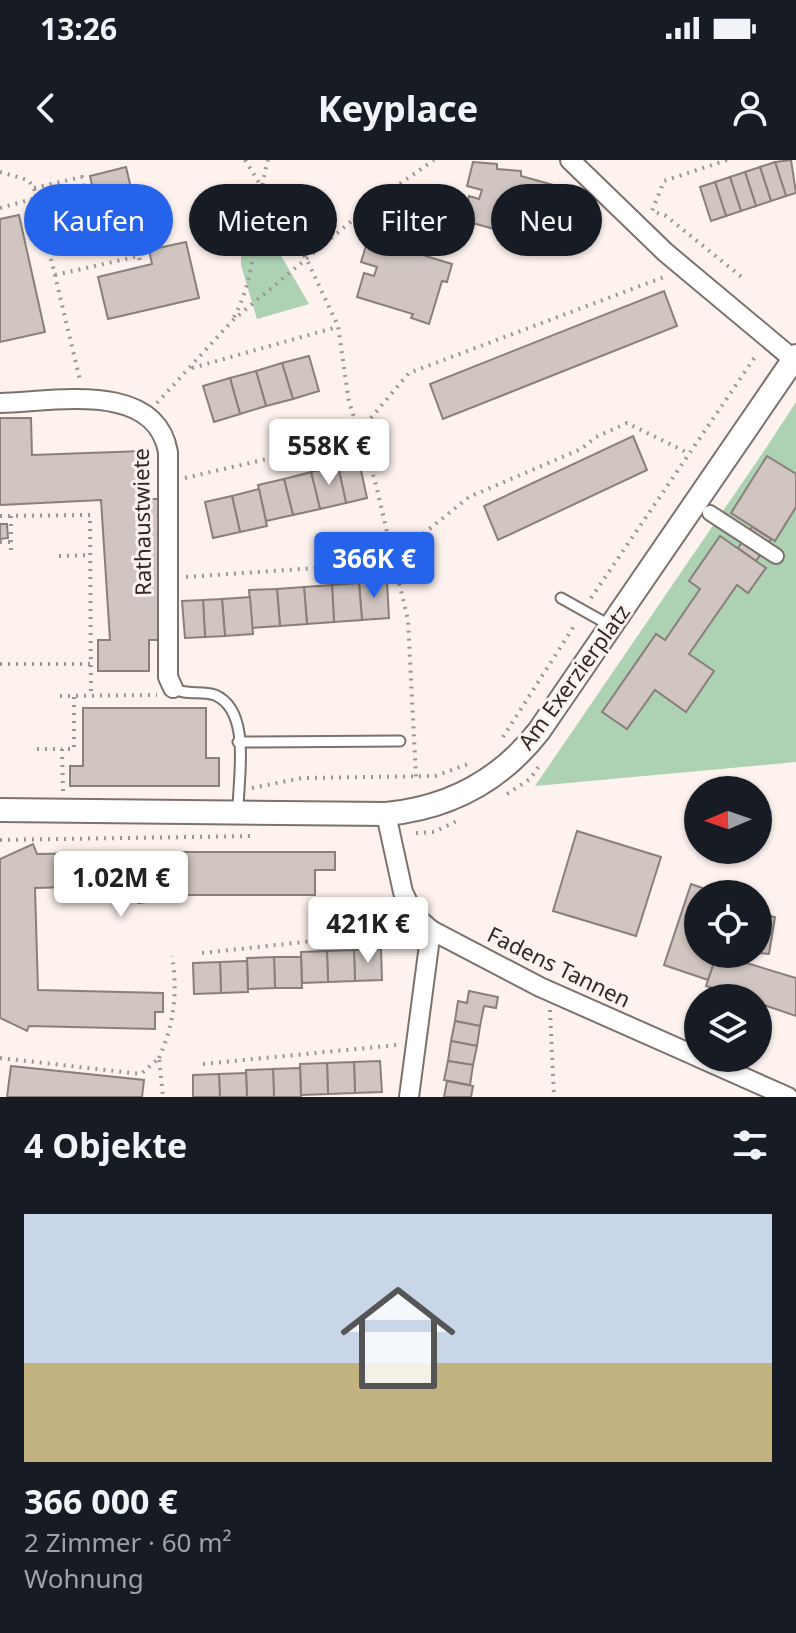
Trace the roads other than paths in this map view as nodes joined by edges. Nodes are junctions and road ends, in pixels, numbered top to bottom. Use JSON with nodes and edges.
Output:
{"nodes":[{"id":1,"x":570,"y":160,"type":"edge"},
{"id":2,"x":795,"y":358,"type":"edge"},
{"id":3,"x":0,"y":403,"type":"edge"},
{"id":4,"x":710,"y":513,"type":"dead end"},
{"id":5,"x":776,"y":556,"type":"dead end"},
{"id":6,"x":561,"y":598,"type":"dead end"},
{"id":7,"x":611,"y":626,"type":"junction"},
{"id":8,"x":169,"y":692,"type":"joint"},
{"id":9,"x":400,"y":741,"type":"dead end"},
{"id":10,"x":238,"y":742,"type":"junction"},
{"id":11,"x":0,"y":810,"type":"edge"},
{"id":12,"x":238,"y":811,"type":"junction"},
{"id":13,"x":386,"y":814,"type":"junction"},
{"id":14,"x":426,"y":926,"type":"junction"},
{"id":15,"x":684,"y":1051,"type":"edge"},
{"id":16,"x":731,"y":1072,"type":"edge"},
{"id":17,"x":409,"y":1097,"type":"edge"},
{"id":18,"x":788,"y":1097,"type":"edge"}],
"edges":[{"from":1,"to":2,"type":"street"},
{"from":2,"to":7,"type":"street","name":"Am Exerzierplatz"},
{"from":3,"to":8,"type":"street","name":"Rathaustwiete"},
{"from":4,"to":5,"type":"street"},
{"from":6,"to":7,"type":"lane"},
{"from":7,"to":13,"type":"street","name":"Am Exerzierplatz"},
{"from":8,"to":10,"type":"lane"},
{"from":9,"to":10,"type":"lane"},
{"from":10,"to":12,"type":"lane"},
{"from":11,"to":12,"type":"street","name":"Am Exerzierplatz"},
{"from":12,"to":13,"type":"street","name":"Am Exerzierplatz"},
{"from":13,"to":14,"type":"street"},
{"from":14,"to":15,"type":"street","name":"Fadens Tannen"},
{"from":14,"to":17,"type":"street"},
{"from":16,"to":18,"type":"street","name":"Fadens Tannen"}]}
